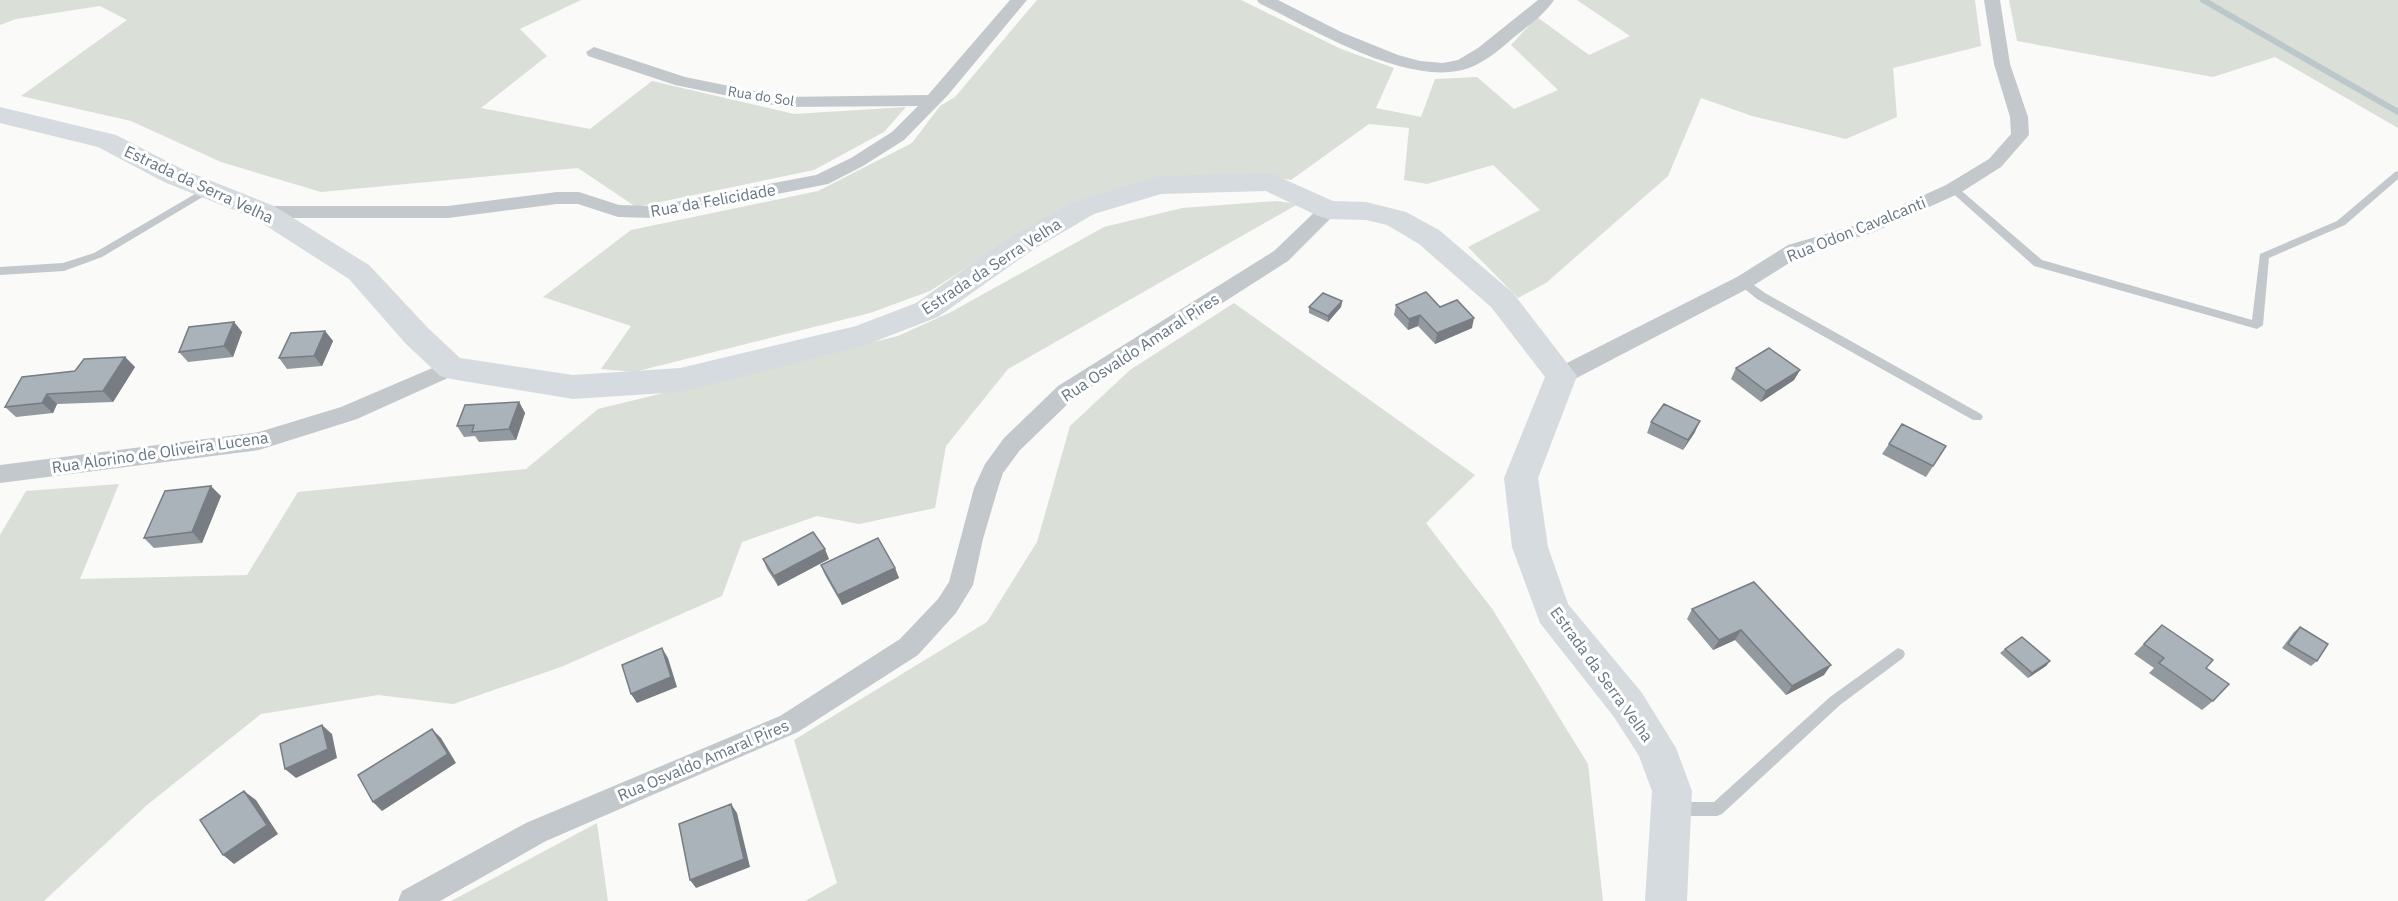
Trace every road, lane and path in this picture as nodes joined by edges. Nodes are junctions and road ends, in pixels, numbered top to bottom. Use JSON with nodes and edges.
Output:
{"nodes":[{"id":1,"x":1019,"y":0,"type":"edge"},
{"id":2,"x":1265,"y":0,"type":"edge"},
{"id":3,"x":1545,"y":0,"type":"edge"},
{"id":4,"x":1992,"y":0,"type":"edge"},
{"id":5,"x":594,"y":52,"type":"dead end"},
{"id":6,"x":933,"y":100,"type":"junction"},
{"id":7,"x":0,"y":115,"type":"edge"},
{"id":8,"x":2398,"y":174,"type":"edge"},
{"id":9,"x":1953,"y":189,"type":"junction"},
{"id":10,"x":207,"y":190,"type":"junction"},
{"id":11,"x":1328,"y":210,"type":"junction"},
{"id":12,"x":264,"y":212,"type":"junction"},
{"id":13,"x":0,"y":271,"type":"edge"},
{"id":14,"x":1744,"y":282,"type":"junction"},
{"id":15,"x":451,"y":368,"type":"junction"},
{"id":16,"x":1560,"y":376,"type":"junction"},
{"id":17,"x":1977,"y":417,"type":"dead end"},
{"id":18,"x":0,"y":474,"type":"edge"},
{"id":19,"x":1898,"y":654,"type":"dead end"},
{"id":20,"x":1671,"y":809,"type":"junction"},
{"id":21,"x":412,"y":901,"type":"edge"},
{"id":22,"x":1666,"y":901,"type":"edge"}],
"edges":[{"from":1,"to":6,"type":"street","name":"Rua da Felicidade"},
{"from":2,"to":3,"type":"street"},
{"from":4,"to":9,"type":"street","name":"Rua Odon Cavalcanti"},
{"from":5,"to":6,"type":"street","name":"Rua do Sol"},
{"from":6,"to":12,"type":"street","name":"Rua da Felicidade"},
{"from":7,"to":10,"type":"street","name":"Estrada da Serra Velha"},
{"from":8,"to":9,"type":"lane"},
{"from":9,"to":14,"type":"street","name":"Rua Odon Cavalcanti"},
{"from":10,"to":12,"type":"street","name":"Estrada da Serra Velha"},
{"from":10,"to":13,"type":"lane"},
{"from":11,"to":15,"type":"street","name":"Estrada da Serra Velha"},
{"from":11,"to":16,"type":"street","name":"Estrada da Serra Velha"},
{"from":11,"to":21,"type":"street","name":"Rua Osvaldo Amaral Pires"},
{"from":12,"to":15,"type":"street","name":"Estrada da Serra Velha"},
{"from":14,"to":16,"type":"street","name":"Rua Odon Cavalcanti"},
{"from":14,"to":17,"type":"lane"},
{"from":15,"to":18,"type":"street","name":"Rua Alorino de Oliveira Lucena"},
{"from":16,"to":20,"type":"street","name":"Estrada da Serra Velha"},
{"from":19,"to":20,"type":"lane"},
{"from":20,"to":22,"type":"street","name":"Estrada da Serra Velha"}]}
